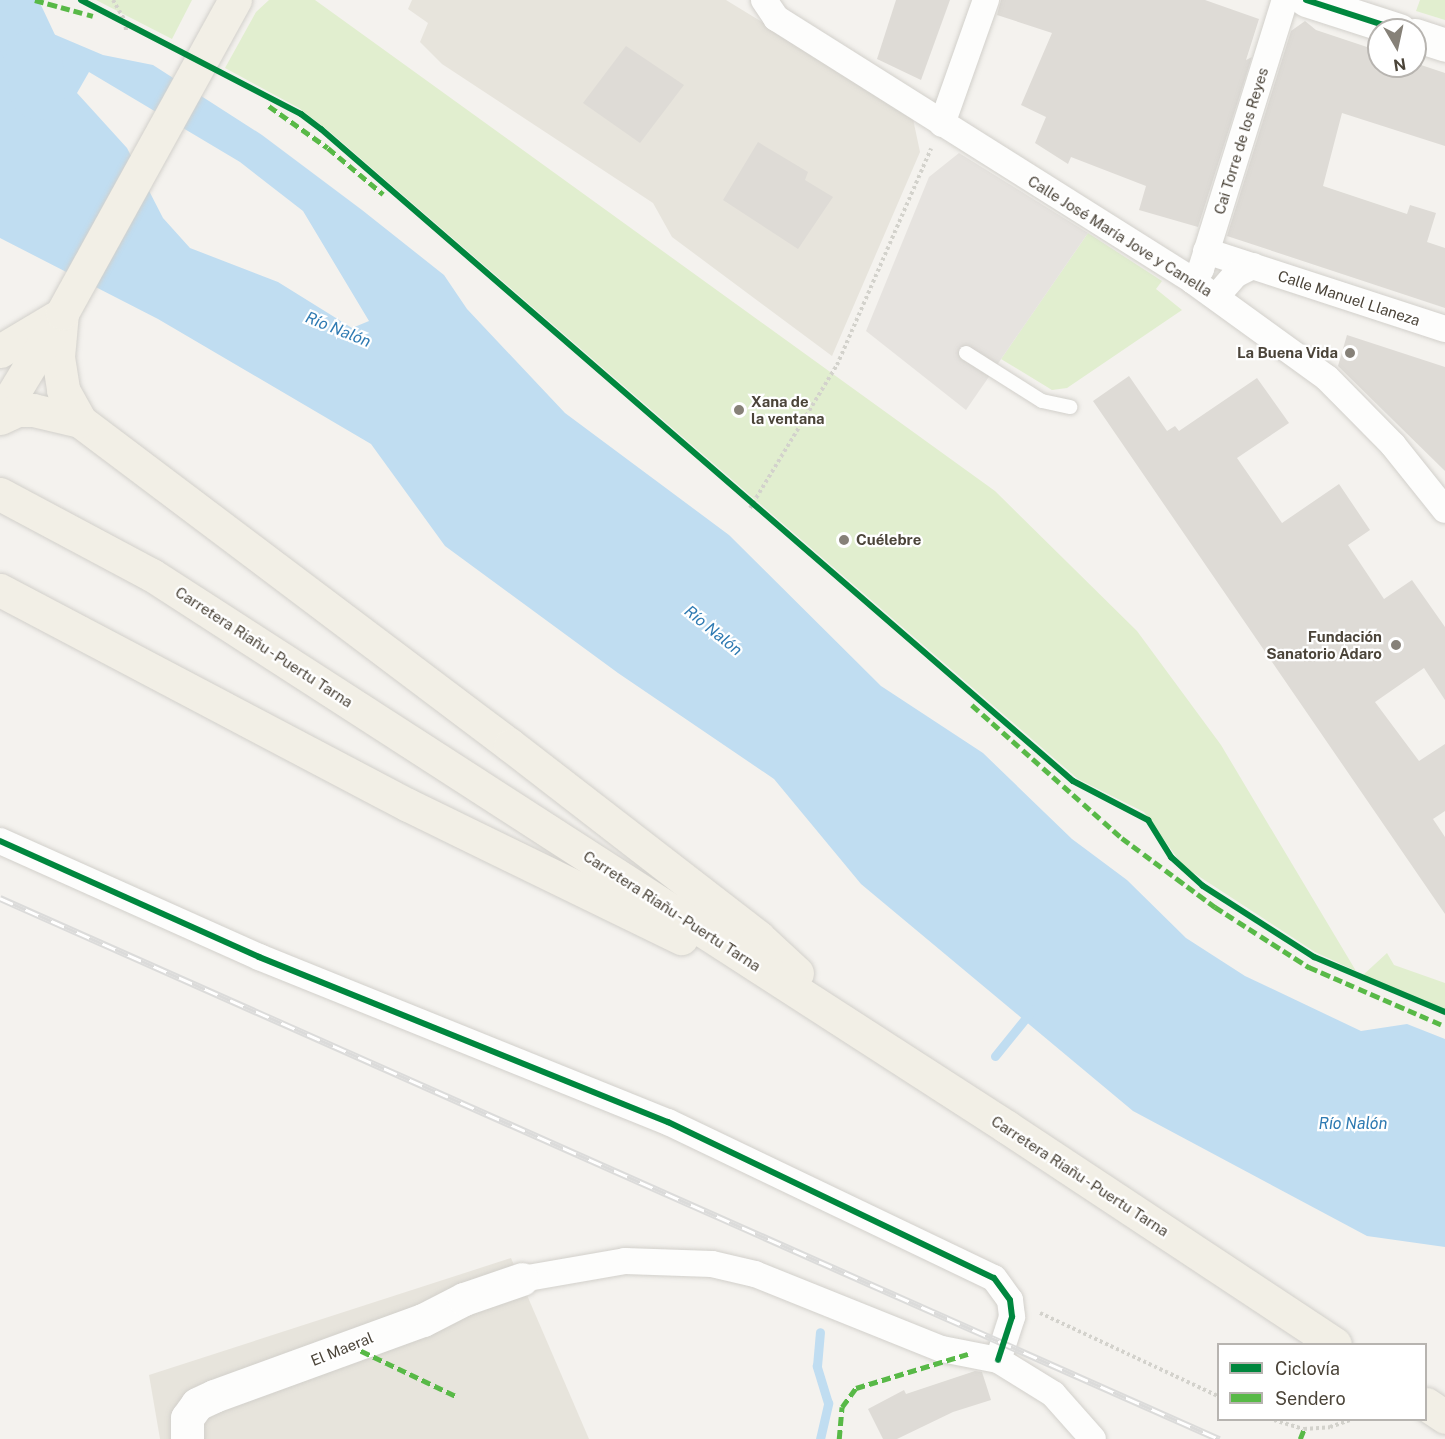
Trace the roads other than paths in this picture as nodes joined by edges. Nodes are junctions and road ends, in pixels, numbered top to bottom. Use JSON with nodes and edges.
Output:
{"nodes":[{"id":1,"x":236,"y":0,"type":"edge"},
{"id":2,"x":764,"y":0,"type":"edge"},
{"id":3,"x":986,"y":0,"type":"edge"},
{"id":4,"x":1285,"y":0,"type":"edge"},
{"id":5,"x":1306,"y":0,"type":"edge"},
{"id":6,"x":1367,"y":19,"type":"edge"},
{"id":7,"x":1427,"y":39,"type":"edge"},
{"id":8,"x":1445,"y":45,"type":"edge"},
{"id":9,"x":942,"y":124,"type":"junction"},
{"id":10,"x":1206,"y":251,"type":"junction"},
{"id":11,"x":1253,"y":266,"type":"junction"},
{"id":12,"x":1193,"y":281,"type":"junction"},
{"id":13,"x":1216,"y":297,"type":"junction"},
{"id":14,"x":64,"y":308,"type":"junction"},
{"id":15,"x":1445,"y":329,"type":"edge"},
{"id":16,"x":0,"y":351,"type":"edge"},
{"id":17,"x":966,"y":353,"type":"dead end"},
{"id":18,"x":1070,"y":406,"type":"dead end"},
{"id":19,"x":0,"y":416,"type":"edge"},
{"id":20,"x":80,"y":421,"type":"junction"},
{"id":21,"x":0,"y":494,"type":"edge"},
{"id":22,"x":1445,"y":510,"type":"edge"},
{"id":23,"x":1,"y":592,"type":"edge"},
{"id":24,"x":0,"y":841,"type":"edge"},
{"id":25,"x":771,"y":975,"type":"junction"},
{"id":26,"x":864,"y":1036,"type":"junction"},
{"id":27,"x":522,"y":1280,"type":"joint"},
{"id":28,"x":1333,"y":1343,"type":"edge"},
{"id":29,"x":998,"y":1360,"type":"junction"},
{"id":30,"x":187,"y":1439,"type":"edge"},
{"id":31,"x":1093,"y":1439,"type":"edge"}],
"edges":[{"from":1,"to":14,"type":"main road"},
{"from":2,"to":9,"type":"street","name":"Calle José María Jove y Canella"},
{"from":3,"to":9,"type":"street"},
{"from":4,"to":10,"type":"street","name":"Cai Torre de los Reyes"},
{"from":5,"to":6,"type":"street"},
{"from":7,"to":8,"type":"street"},
{"from":9,"to":12,"type":"street","name":"Calle José María Jove y Canella"},
{"from":10,"to":11,"type":"street","name":"Calle Manuel Llaneza"},
{"from":10,"to":12,"type":"street","name":"Cai Torre de los Reyes"},
{"from":11,"to":13,"type":"street"},
{"from":11,"to":15,"type":"street","name":"Calle Manuel Llaneza"},
{"from":12,"to":13,"type":"street","name":"Calle José María Jove y Canella"},
{"from":13,"to":22,"type":"street","name":"Calle José María Jove y Canella"},
{"from":14,"to":16,"type":"main road"},
{"from":14,"to":19,"type":"main road"},
{"from":14,"to":20,"type":"main road"},
{"from":17,"to":18,"type":"lane"},
{"from":19,"to":20,"type":"main road"},
{"from":20,"to":26,"type":"main road"},
{"from":21,"to":25,"type":"main road","name":"Carretera Riañu - Puertu Tarna"},
{"from":23,"to":25,"type":"main road"},
{"from":24,"to":29,"type":"street"},
{"from":25,"to":26,"type":"main road","name":"Carretera Riañu - Puertu Tarna"},
{"from":26,"to":28,"type":"main road","name":"Carretera Riañu - Puertu Tarna"},
{"from":27,"to":29,"type":"street"},
{"from":27,"to":30,"type":"street","name":"El Maeral"},
{"from":29,"to":31,"type":"street"}]}
